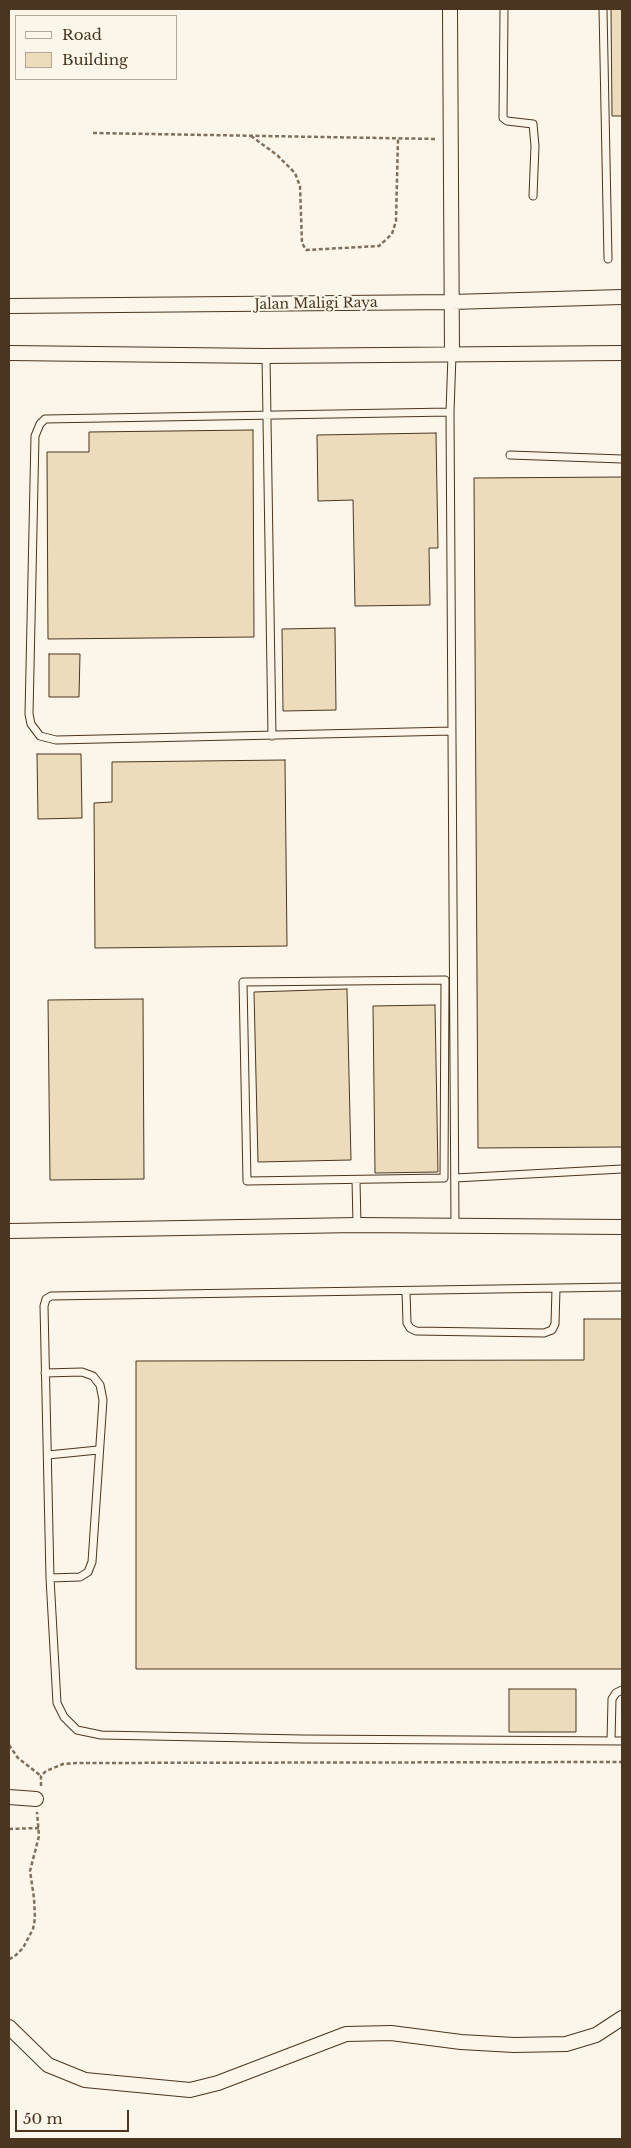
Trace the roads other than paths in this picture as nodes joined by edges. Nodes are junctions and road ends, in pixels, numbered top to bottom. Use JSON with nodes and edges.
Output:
{"nodes":[{"id":1,"x":450,"y":9,"type":"edge"},
{"id":2,"x":504,"y":9,"type":"edge"},
{"id":3,"x":603,"y":9,"type":"edge"},
{"id":4,"x":533,"y":196,"type":"dead end"},
{"id":5,"x":608,"y":259,"type":"dead end"},
{"id":6,"x":622,"y":297,"type":"edge"},
{"id":7,"x":452,"y":302,"type":"junction"},
{"id":8,"x":9,"y":306,"type":"edge"},
{"id":9,"x":9,"y":353,"type":"edge"},
{"id":10,"x":622,"y":353,"type":"edge"},
{"id":11,"x":452,"y":355,"type":"junction"},
{"id":12,"x":266,"y":356,"type":"junction"},
{"id":13,"x":450,"y":412,"type":"junction"},
{"id":14,"x":266,"y":416,"type":"junction"},
{"id":15,"x":510,"y":455,"type":"dead end"},
{"id":16,"x":622,"y":458,"type":"edge"},
{"id":17,"x":452,"y":731,"type":"junction"},
{"id":18,"x":272,"y":736,"type":"junction"},
{"id":19,"x":622,"y":1169,"type":"edge"},
{"id":20,"x":455,"y":1178,"type":"junction"},
{"id":21,"x":356,"y":1180,"type":"junction"},
{"id":22,"x":357,"y":1224,"type":"junction"},
{"id":23,"x":455,"y":1225,"type":"junction"},
{"id":24,"x":622,"y":1227,"type":"edge"},
{"id":25,"x":9,"y":1231,"type":"edge"},
{"id":26,"x":622,"y":1287,"type":"edge"},
{"id":27,"x":556,"y":1289,"type":"junction"},
{"id":28,"x":406,"y":1291,"type":"junction"},
{"id":29,"x":45,"y":1373,"type":"junction"},
{"id":30,"x":98,"y":1450,"type":"junction"},
{"id":31,"x":48,"y":1455,"type":"junction"},
{"id":32,"x":50,"y":1578,"type":"junction"},
{"id":33,"x":622,"y":1690,"type":"edge"},
{"id":34,"x":611,"y":1741,"type":"junction"},
{"id":35,"x":622,"y":1741,"type":"edge"},
{"id":36,"x":9,"y":1797,"type":"edge"},
{"id":37,"x":36,"y":1799,"type":"road end"},
{"id":38,"x":622,"y":2018,"type":"edge"},
{"id":39,"x":9,"y":2027,"type":"edge"}],
"edges":[{"from":1,"to":7,"type":"street"},
{"from":2,"to":4,"type":"lane"},
{"from":3,"to":5,"type":"lane"},
{"from":6,"to":7,"type":"street","name":"Jalan Maligi Raya"},
{"from":7,"to":8,"type":"street","name":"Jalan Maligi Raya"},
{"from":7,"to":11,"type":"street"},
{"from":9,"to":12,"type":"street"},
{"from":10,"to":11,"type":"street"},
{"from":11,"to":12,"type":"street"},
{"from":11,"to":13,"type":"lane"},
{"from":12,"to":14,"type":"lane"},
{"from":13,"to":14,"type":"lane"},
{"from":13,"to":17,"type":"lane"},
{"from":14,"to":18,"type":"lane"},
{"from":14,"to":18,"type":"lane"},
{"from":15,"to":16,"type":"lane"},
{"from":17,"to":18,"type":"lane"},
{"from":17,"to":20,"type":"lane"},
{"from":19,"to":20,"type":"lane"},
{"from":20,"to":23,"type":"lane"},
{"from":21,"to":21,"type":"lane"},
{"from":21,"to":22,"type":"lane"},
{"from":22,"to":23,"type":"street"},
{"from":22,"to":25,"type":"street"},
{"from":23,"to":24,"type":"street"},
{"from":26,"to":27,"type":"lane"},
{"from":27,"to":28,"type":"lane"},
{"from":27,"to":28,"type":"lane"},
{"from":28,"to":29,"type":"lane"},
{"from":29,"to":30,"type":"lane"},
{"from":29,"to":31,"type":"lane"},
{"from":30,"to":31,"type":"lane"},
{"from":30,"to":32,"type":"lane"},
{"from":31,"to":32,"type":"lane"},
{"from":32,"to":34,"type":"lane"},
{"from":33,"to":34,"type":"lane"},
{"from":34,"to":35,"type":"lane"},
{"from":36,"to":37,"type":"street"},
{"from":38,"to":39,"type":"street"}]}
